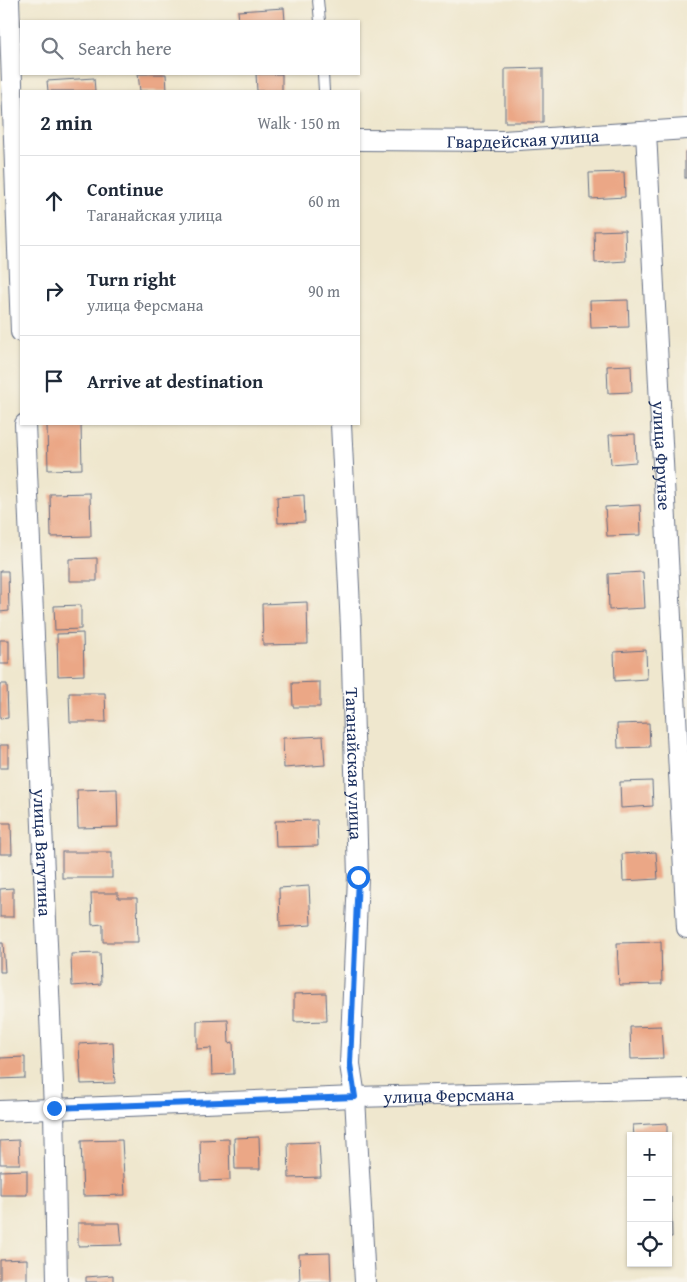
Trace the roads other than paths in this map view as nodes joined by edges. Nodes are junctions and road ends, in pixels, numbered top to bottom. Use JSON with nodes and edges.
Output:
{"nodes":[{"id":1,"x":9,"y":0,"type":"edge"},
{"id":2,"x":318,"y":0,"type":"edge"},
{"id":3,"x":320,"y":20,"type":"edge"},
{"id":4,"x":323,"y":75,"type":"edge"},
{"id":5,"x":324,"y":90,"type":"edge"},
{"id":6,"x":687,"y":129,"type":"edge"},
{"id":7,"x":646,"y":132,"type":"junction"},
{"id":8,"x":12,"y":140,"type":"edge"},
{"id":9,"x":360,"y":140,"type":"edge"},
{"id":10,"x":20,"y":311,"type":"edge"},
{"id":11,"x":25,"y":425,"type":"edge"},
{"id":12,"x":341,"y":425,"type":"edge"},
{"id":13,"x":687,"y":928,"type":"edge"},
{"id":14,"x":687,"y":1089,"type":"edge"},
{"id":15,"x":355,"y":1097,"type":"junction"},
{"id":16,"x":54,"y":1108,"type":"junction"},
{"id":17,"x":0,"y":1111,"type":"edge"},
{"id":18,"x":57,"y":1282,"type":"edge"},
{"id":19,"x":365,"y":1282,"type":"edge"}],
"edges":[{"from":1,"to":8,"type":"street"},
{"from":2,"to":3,"type":"lane"},
{"from":4,"to":5,"type":"lane"},
{"from":6,"to":7,"type":"street","name":"Гвардейская улица"},
{"from":7,"to":9,"type":"street","name":"Гвардейская улица"},
{"from":7,"to":13,"type":"street","name":"улица Фрунзе"},
{"from":8,"to":10,"type":"street"},
{"from":11,"to":16,"type":"street","name":"улица Ватутина"},
{"from":12,"to":15,"type":"street","name":"Таганайская улица"},
{"from":14,"to":15,"type":"street","name":"улица Ферсмана"},
{"from":15,"to":16,"type":"street","name":"улица Ферсмана"},
{"from":15,"to":19,"type":"street","name":"Таганайская улица"},
{"from":16,"to":17,"type":"street","name":"улица Ферсмана"},
{"from":16,"to":18,"type":"street","name":"улица Ватутина"}]}
